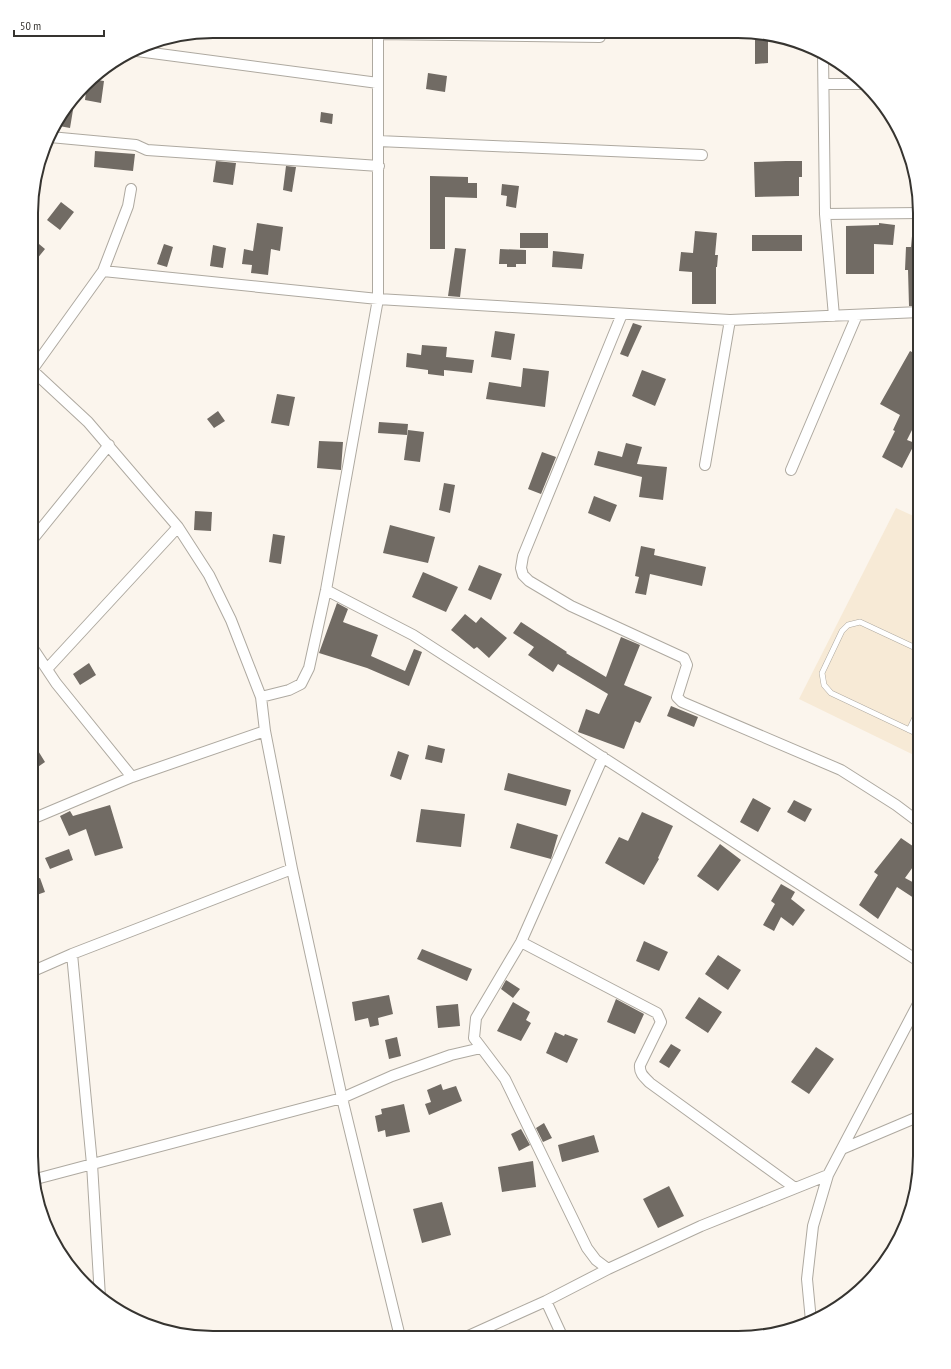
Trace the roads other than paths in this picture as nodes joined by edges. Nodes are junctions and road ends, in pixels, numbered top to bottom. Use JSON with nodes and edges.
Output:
{"nodes":[{"id":1,"x":378,"y":38,"type":"edge"},
{"id":2,"x":144,"y":52,"type":"edge"},
{"id":3,"x":823,"y":60,"type":"edge"},
{"id":4,"x":378,"y":84,"type":"junction"},
{"id":5,"x":824,"y":84,"type":"junction"},
{"id":6,"x":856,"y":84,"type":"edge"},
{"id":7,"x":55,"y":137,"type":"edge"},
{"id":8,"x":378,"y":141,"type":"junction"},
{"id":9,"x":702,"y":155,"type":"dead end"},
{"id":10,"x":378,"y":166,"type":"junction"},
{"id":11,"x":131,"y":189,"type":"dead end"},
{"id":12,"x":913,"y":213,"type":"edge"},
{"id":13,"x":825,"y":214,"type":"junction"},
{"id":14,"x":103,"y":271,"type":"junction"},
{"id":15,"x":378,"y":299,"type":"junction"},
{"id":16,"x":913,"y":312,"type":"edge"},
{"id":17,"x":622,"y":314,"type":"junction"},
{"id":18,"x":857,"y":315,"type":"junction"},
{"id":19,"x":834,"y":316,"type":"junction"},
{"id":20,"x":730,"y":320,"type":"junction"},
{"id":21,"x":38,"y":362,"type":"edge"},
{"id":22,"x":38,"y":376,"type":"edge"},
{"id":23,"x":109,"y":445,"type":"junction"},
{"id":24,"x":705,"y":465,"type":"dead end"},
{"id":25,"x":791,"y":470,"type":"dead end"},
{"id":26,"x":178,"y":527,"type":"junction"},
{"id":27,"x":38,"y":533,"type":"edge"},
{"id":28,"x":326,"y":590,"type":"junction"},
{"id":29,"x":913,"y":647,"type":"edge"},
{"id":30,"x":38,"y":656,"type":"edge"},
{"id":31,"x":47,"y":669,"type":"junction"},
{"id":32,"x":261,"y":697,"type":"junction"},
{"id":33,"x":913,"y":722,"type":"edge"},
{"id":34,"x":909,"y":730,"type":"junction"},
{"id":35,"x":265,"y":731,"type":"junction"},
{"id":36,"x":913,"y":732,"type":"edge"},
{"id":37,"x":603,"y":757,"type":"junction"},
{"id":38,"x":132,"y":777,"type":"junction"},
{"id":39,"x":38,"y":816,"type":"edge"},
{"id":40,"x":913,"y":818,"type":"edge"},
{"id":41,"x":292,"y":869,"type":"junction"},
{"id":42,"x":521,"y":942,"type":"junction"},
{"id":43,"x":72,"y":954,"type":"junction"},
{"id":44,"x":913,"y":957,"type":"edge"},
{"id":45,"x":38,"y":969,"type":"edge"},
{"id":46,"x":913,"y":1013,"type":"edge"},
{"id":47,"x":480,"y":1048,"type":"junction"},
{"id":48,"x":342,"y":1098,"type":"junction"},
{"id":49,"x":913,"y":1119,"type":"edge"},
{"id":50,"x":842,"y":1149,"type":"junction"},
{"id":51,"x":92,"y":1164,"type":"junction"},
{"id":52,"x":828,"y":1175,"type":"junction"},
{"id":53,"x":39,"y":1178,"type":"edge"},
{"id":54,"x":795,"y":1188,"type":"junction"},
{"id":55,"x":608,"y":1269,"type":"junction"},
{"id":56,"x":100,"y":1289,"type":"edge"},
{"id":57,"x":546,"y":1301,"type":"junction"},
{"id":58,"x":810,"y":1315,"type":"edge"},
{"id":59,"x":399,"y":1331,"type":"edge"},
{"id":60,"x":479,"y":1331,"type":"edge"},
{"id":61,"x":559,"y":1331,"type":"edge"}],
"edges":[{"from":1,"to":4,"type":"street"},
{"from":2,"to":4,"type":"street"},
{"from":3,"to":5,"type":"street"},
{"from":4,"to":8,"type":"street"},
{"from":5,"to":6,"type":"street"},
{"from":5,"to":13,"type":"street"},
{"from":7,"to":10,"type":"street"},
{"from":8,"to":9,"type":"street"},
{"from":8,"to":10,"type":"street"},
{"from":10,"to":15,"type":"street"},
{"from":11,"to":14,"type":"street"},
{"from":12,"to":13,"type":"street"},
{"from":13,"to":19,"type":"street"},
{"from":14,"to":15,"type":"street"},
{"from":14,"to":21,"type":"street"},
{"from":15,"to":17,"type":"street"},
{"from":15,"to":28,"type":"street"},
{"from":16,"to":18,"type":"street"},
{"from":17,"to":20,"type":"street"},
{"from":17,"to":40,"type":"street"},
{"from":18,"to":19,"type":"street"},
{"from":18,"to":25,"type":"street"},
{"from":19,"to":20,"type":"street"},
{"from":20,"to":24,"type":"street"},
{"from":22,"to":23,"type":"street"},
{"from":23,"to":26,"type":"street"},
{"from":23,"to":27,"type":"street"},
{"from":26,"to":31,"type":"street"},
{"from":26,"to":32,"type":"street"},
{"from":28,"to":32,"type":"street"},
{"from":28,"to":37,"type":"street"},
{"from":29,"to":34,"type":"lane"},
{"from":30,"to":31,"type":"street"},
{"from":31,"to":38,"type":"street"},
{"from":32,"to":35,"type":"street"},
{"from":33,"to":34,"type":"lane"},
{"from":34,"to":36,"type":"lane"},
{"from":35,"to":38,"type":"street"},
{"from":35,"to":41,"type":"street"},
{"from":37,"to":42,"type":"street"},
{"from":37,"to":44,"type":"street"},
{"from":38,"to":39,"type":"street"},
{"from":41,"to":43,"type":"street"},
{"from":41,"to":48,"type":"street"},
{"from":42,"to":47,"type":"street"},
{"from":42,"to":54,"type":"street"},
{"from":43,"to":45,"type":"street"},
{"from":43,"to":51,"type":"street"},
{"from":46,"to":50,"type":"street"},
{"from":47,"to":48,"type":"street"},
{"from":47,"to":55,"type":"street"},
{"from":48,"to":51,"type":"street"},
{"from":48,"to":59,"type":"street"},
{"from":49,"to":50,"type":"street"},
{"from":50,"to":52,"type":"street"},
{"from":51,"to":53,"type":"street"},
{"from":51,"to":56,"type":"street"},
{"from":52,"to":54,"type":"street"},
{"from":52,"to":58,"type":"street"},
{"from":54,"to":55,"type":"street"},
{"from":55,"to":57,"type":"street"},
{"from":57,"to":60,"type":"street"},
{"from":57,"to":61,"type":"street"}]}
